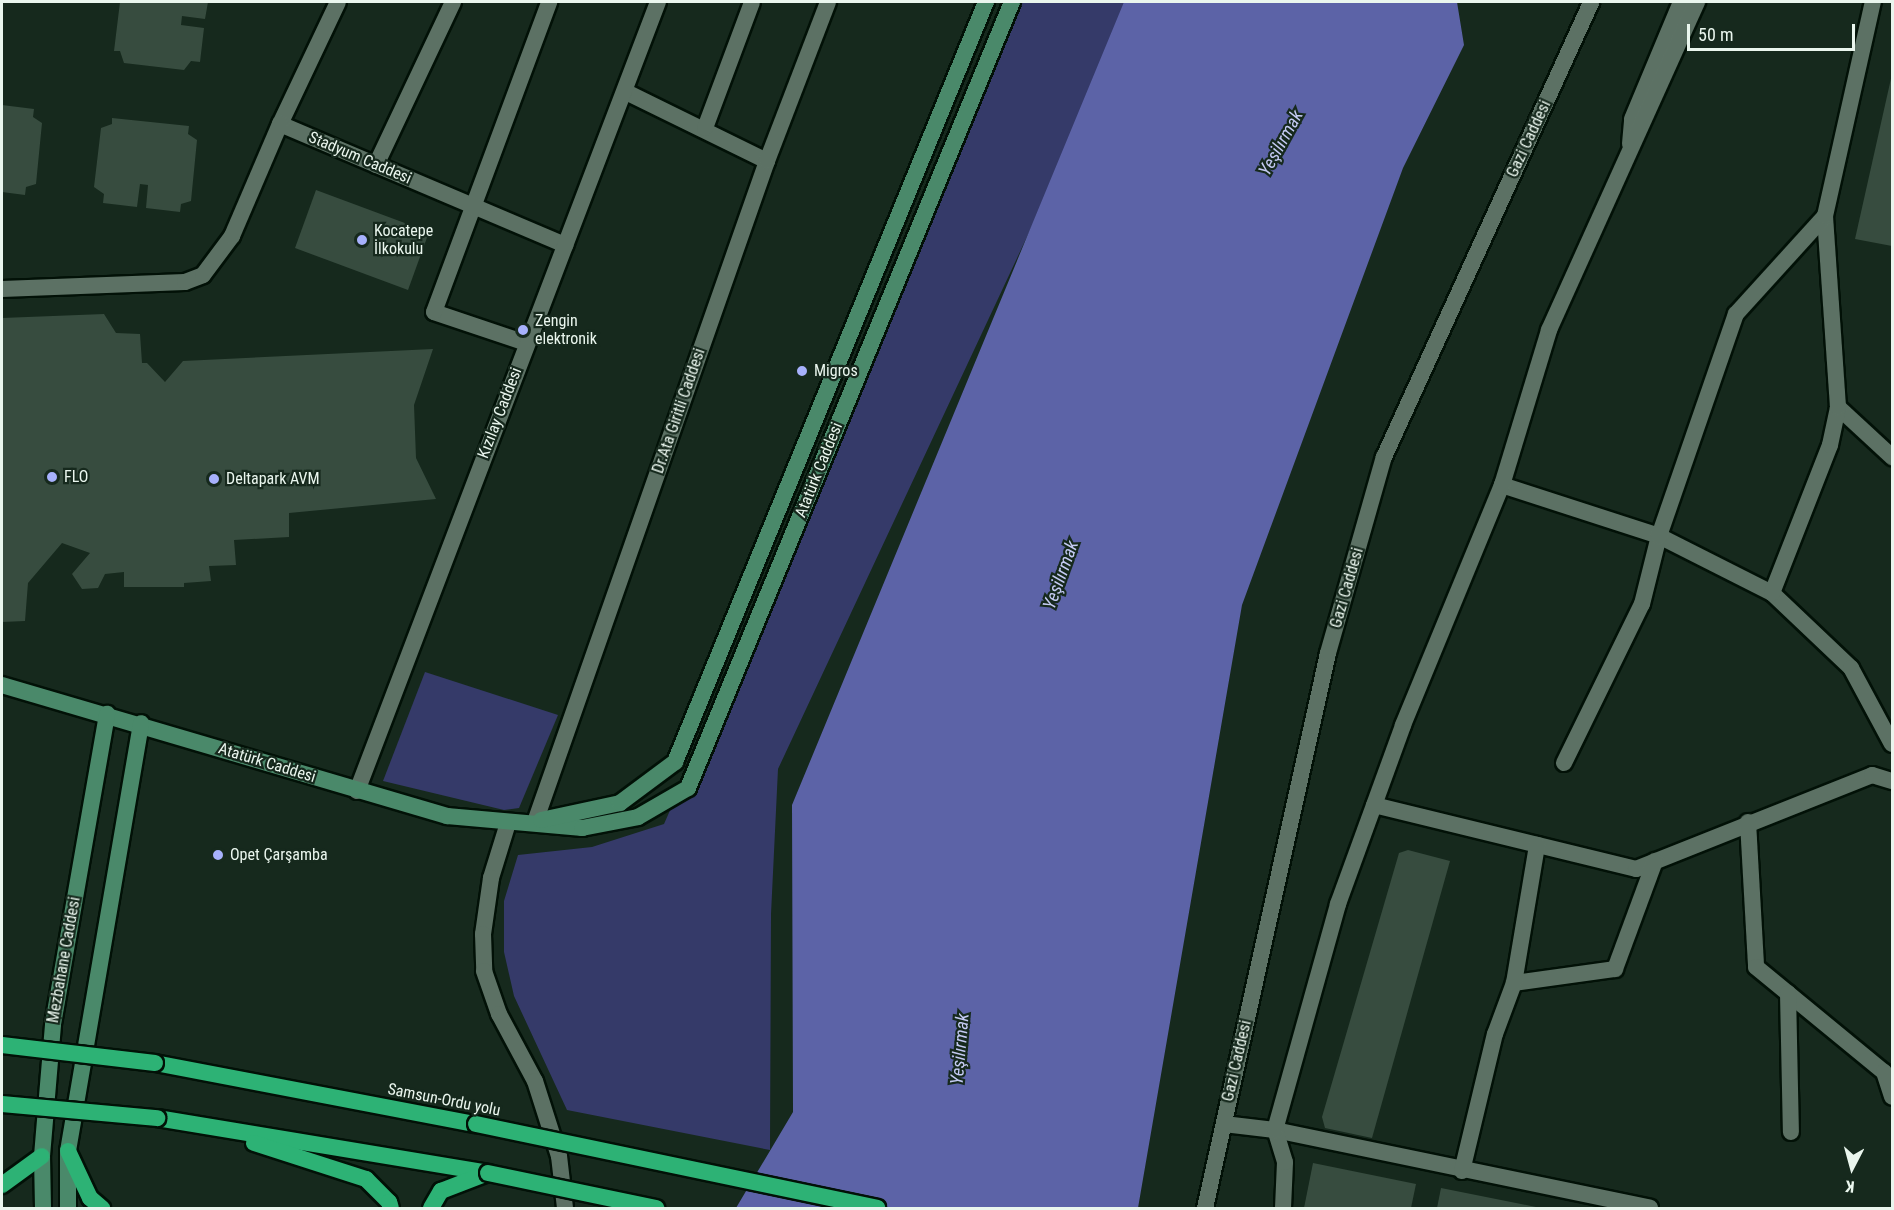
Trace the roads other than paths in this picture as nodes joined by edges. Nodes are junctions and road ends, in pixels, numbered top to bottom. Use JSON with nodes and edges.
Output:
{"nodes":[{"id":1,"x":338,"y":2,"type":"edge"},
{"id":2,"x":453,"y":2,"type":"edge"},
{"id":3,"x":549,"y":2,"type":"edge"},
{"id":4,"x":655,"y":2,"type":"edge"},
{"id":5,"x":752,"y":2,"type":"edge"},
{"id":6,"x":828,"y":2,"type":"edge"},
{"id":7,"x":986,"y":2,"type":"edge"},
{"id":8,"x":1012,"y":2,"type":"edge"},
{"id":9,"x":1591,"y":2,"type":"edge"},
{"id":10,"x":1681,"y":2,"type":"edge"},
{"id":11,"x":1697,"y":2,"type":"edge"},
{"id":12,"x":1873,"y":2,"type":"edge"},
{"id":13,"x":626,"y":92,"type":"junction"},
{"id":14,"x":280,"y":124,"type":"junction"},
{"id":15,"x":705,"y":128,"type":"junction"},
{"id":16,"x":1629,"y":148,"type":"junction"},
{"id":17,"x":767,"y":161,"type":"junction"},
{"id":18,"x":376,"y":165,"type":"junction"},
{"id":19,"x":475,"y":208,"type":"junction"},
{"id":20,"x":1825,"y":216,"type":"junction"},
{"id":21,"x":565,"y":245,"type":"junction"},
{"id":22,"x":2,"y":289,"type":"edge"},
{"id":23,"x":526,"y":344,"type":"junction"},
{"id":24,"x":1838,"y":407,"type":"junction"},
{"id":25,"x":1893,"y":457,"type":"edge"},
{"id":26,"x":1502,"y":485,"type":"junction"},
{"id":27,"x":1659,"y":536,"type":"junction"},
{"id":28,"x":1772,"y":593,"type":"junction"},
{"id":29,"x":2,"y":685,"type":"edge"},
{"id":30,"x":107,"y":714,"type":"junction"},
{"id":31,"x":141,"y":723,"type":"junction"},
{"id":32,"x":1893,"y":744,"type":"edge"},
{"id":33,"x":1564,"y":763,"type":"dead end"},
{"id":34,"x":1893,"y":781,"type":"edge"},
{"id":35,"x":357,"y":791,"type":"junction"},
{"id":36,"x":1374,"y":806,"type":"junction"},
{"id":37,"x":535,"y":822,"type":"junction"},
{"id":38,"x":1748,"y":822,"type":"junction"},
{"id":39,"x":508,"y":823,"type":"junction"},
{"id":40,"x":1537,"y":845,"type":"junction"},
{"id":41,"x":1655,"y":861,"type":"junction"},
{"id":42,"x":1514,"y":983,"type":"junction"},
{"id":43,"x":1788,"y":993,"type":"junction"},
{"id":44,"x":2,"y":1045,"type":"edge"},
{"id":45,"x":1888,"y":1071,"type":"edge"},
{"id":46,"x":1893,"y":1097,"type":"edge"},
{"id":47,"x":2,"y":1104,"type":"edge"},
{"id":48,"x":1224,"y":1124,"type":"junction"},
{"id":49,"x":202,"y":1126,"type":"junction"},
{"id":50,"x":1275,"y":1130,"type":"junction"},
{"id":51,"x":1791,"y":1132,"type":"dead end"},
{"id":52,"x":68,"y":1151,"type":"junction"},
{"id":53,"x":42,"y":1156,"type":"junction"},
{"id":54,"x":1462,"y":1171,"type":"junction"},
{"id":55,"x":489,"y":1173,"type":"junction"},
{"id":56,"x":2,"y":1185,"type":"edge"},
{"id":57,"x":43,"y":1209,"type":"edge"},
{"id":58,"x":68,"y":1209,"type":"edge"},
{"id":59,"x":102,"y":1209,"type":"edge"},
{"id":60,"x":391,"y":1209,"type":"edge"},
{"id":61,"x":431,"y":1209,"type":"edge"},
{"id":62,"x":565,"y":1209,"type":"edge"},
{"id":63,"x":656,"y":1209,"type":"edge"},
{"id":64,"x":877,"y":1209,"type":"edge"},
{"id":65,"x":1205,"y":1209,"type":"edge"},
{"id":66,"x":1283,"y":1209,"type":"edge"},
{"id":67,"x":1650,"y":1209,"type":"edge"}],
"edges":[{"from":1,"to":14,"type":"street"},
{"from":2,"to":18,"type":"street"},
{"from":3,"to":19,"type":"street"},
{"from":4,"to":13,"type":"street","name":"Kızılay Caddesi"},
{"from":5,"to":15,"type":"street"},
{"from":6,"to":17,"type":"street","name":"Dr.Ata Giritli Caddesi"},
{"from":7,"to":37,"type":"main road","name":"Atatürk Caddesi"},
{"from":8,"to":37,"type":"main road","name":"Atatürk Caddesi"},
{"from":9,"to":48,"type":"street","name":"Gazi Caddesi"},
{"from":10,"to":16,"type":"street"},
{"from":11,"to":16,"type":"street"},
{"from":12,"to":20,"type":"street"},
{"from":13,"to":15,"type":"street"},
{"from":13,"to":21,"type":"street","name":"Kızılay Caddesi"},
{"from":14,"to":18,"type":"street","name":"Stadyum Caddesi"},
{"from":14,"to":22,"type":"street"},
{"from":15,"to":17,"type":"street"},
{"from":16,"to":26,"type":"street"},
{"from":17,"to":37,"type":"street","name":"Dr.Ata Giritli Caddesi"},
{"from":18,"to":19,"type":"street","name":"Stadyum Caddesi"},
{"from":19,"to":21,"type":"street","name":"Stadyum Caddesi"},
{"from":19,"to":23,"type":"street"},
{"from":20,"to":24,"type":"street"},
{"from":20,"to":27,"type":"street"},
{"from":21,"to":23,"type":"street","name":"Kızılay Caddesi"},
{"from":23,"to":35,"type":"street","name":"Kızılay Caddesi"},
{"from":24,"to":25,"type":"street"},
{"from":24,"to":28,"type":"street"},
{"from":26,"to":27,"type":"street"},
{"from":26,"to":36,"type":"street"},
{"from":27,"to":28,"type":"street"},
{"from":27,"to":33,"type":"street"},
{"from":28,"to":32,"type":"street"},
{"from":29,"to":30,"type":"main road","name":"Atatürk Caddesi"},
{"from":30,"to":31,"type":"main road","name":"Atatürk Caddesi"},
{"from":30,"to":53,"type":"main road","name":"Mezbahane Caddesi"},
{"from":31,"to":35,"type":"main road","name":"Atatürk Caddesi"},
{"from":31,"to":52,"type":"main road"},
{"from":34,"to":38,"type":"street"},
{"from":35,"to":39,"type":"main road","name":"Atatürk Caddesi"},
{"from":36,"to":40,"type":"street"},
{"from":36,"to":50,"type":"street"},
{"from":37,"to":39,"type":"main road","name":"Atatürk Caddesi"},
{"from":38,"to":41,"type":"street"},
{"from":38,"to":43,"type":"street"},
{"from":39,"to":62,"type":"street"},
{"from":40,"to":41,"type":"street"},
{"from":40,"to":42,"type":"street"},
{"from":41,"to":42,"type":"street"},
{"from":42,"to":54,"type":"street"},
{"from":43,"to":45,"type":"street"},
{"from":43,"to":51,"type":"street"},
{"from":44,"to":64,"type":"highway","name":"Samsun-Ordu yolu","bridge":true},
{"from":45,"to":46,"type":"street"},
{"from":47,"to":49,"type":"highway","bridge":true},
{"from":48,"to":50,"type":"street"},
{"from":48,"to":65,"type":"street","name":"Gazi Caddesi"},
{"from":49,"to":55,"type":"highway"},
{"from":49,"to":60,"type":"highway"},
{"from":50,"to":54,"type":"street"},
{"from":50,"to":66,"type":"street"},
{"from":52,"to":58,"type":"main road"},
{"from":52,"to":59,"type":"highway"},
{"from":53,"to":56,"type":"highway"},
{"from":53,"to":57,"type":"main road","name":"Mezbahane Caddesi"},
{"from":54,"to":67,"type":"street"},
{"from":55,"to":61,"type":"highway"},
{"from":55,"to":63,"type":"highway","bridge":true}]}
